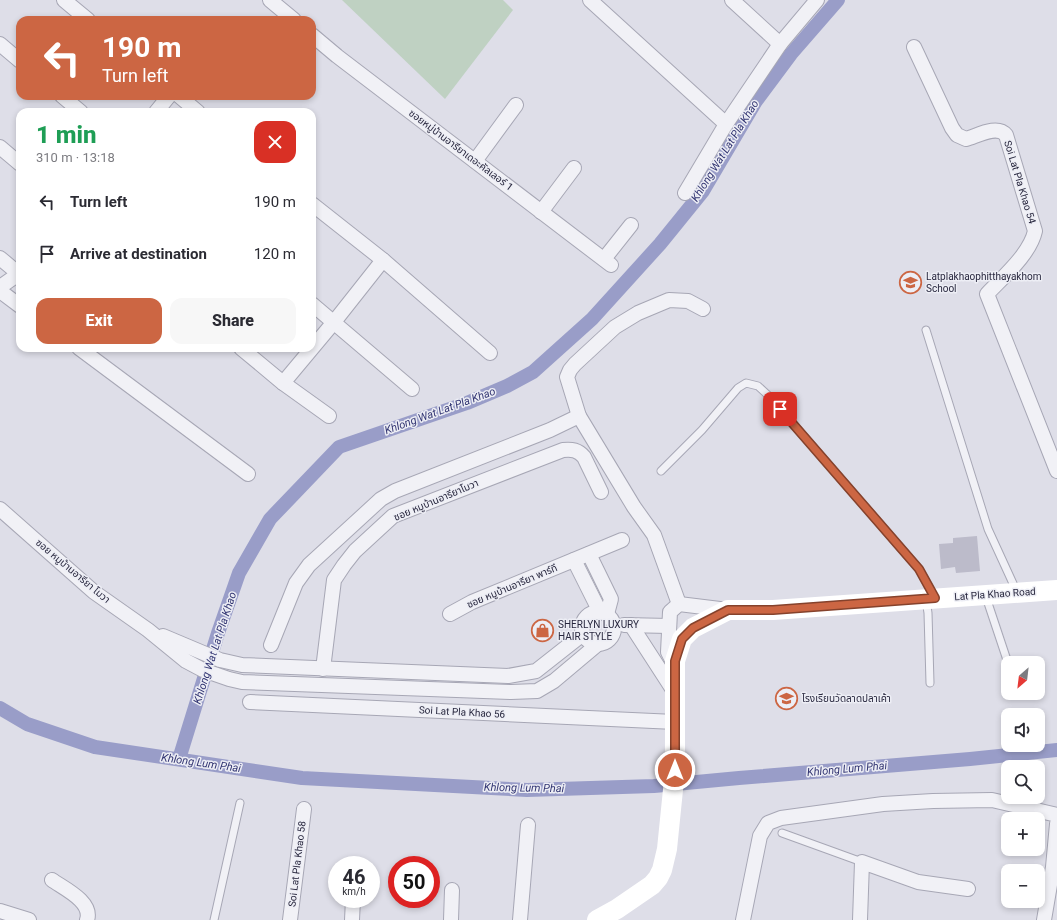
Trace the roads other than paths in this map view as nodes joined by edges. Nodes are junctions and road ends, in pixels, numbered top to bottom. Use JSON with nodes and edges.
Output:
{"nodes":[{"id":1,"x":64,"y":0,"type":"edge"},
{"id":2,"x":270,"y":0,"type":"edge"},
{"id":3,"x":590,"y":0,"type":"edge"},
{"id":4,"x":732,"y":0,"type":"edge"},
{"id":5,"x":817,"y":0,"type":"edge"},
{"id":6,"x":83,"y":16,"type":"edge"},
{"id":7,"x":289,"y":16,"type":"edge"},
{"id":8,"x":316,"y":38,"type":"edge"},
{"id":9,"x":0,"y":44,"type":"edge"},
{"id":10,"x":780,"y":44,"type":"junction"},
{"id":11,"x":914,"y":47,"type":"dead end"},
{"id":12,"x":16,"y":58,"type":"edge"},
{"id":13,"x":67,"y":100,"type":"edge"},
{"id":14,"x":166,"y":100,"type":"edge"},
{"id":15,"x":184,"y":100,"type":"edge"},
{"id":16,"x":516,"y":105,"type":"dead end"},
{"id":17,"x":76,"y":108,"type":"edge"},
{"id":18,"x":160,"y":108,"type":"edge"},
{"id":19,"x":193,"y":108,"type":"edge"},
{"id":20,"x":726,"y":124,"type":"junction"},
{"id":21,"x":0,"y":147,"type":"edge"},
{"id":22,"x":475,"y":160,"type":"junction"},
{"id":23,"x":16,"y":161,"type":"edge"},
{"id":24,"x":574,"y":168,"type":"dead end"},
{"id":25,"x":685,"y":193,"type":"dead end"},
{"id":26,"x":316,"y":207,"type":"edge"},
{"id":27,"x":542,"y":212,"type":"junction"},
{"id":28,"x":631,"y":225,"type":"dead end"},
{"id":29,"x":0,"y":258,"type":"edge"},
{"id":30,"x":383,"y":260,"type":"junction"},
{"id":31,"x":16,"y":271,"type":"edge"},
{"id":32,"x":16,"y":276,"type":"edge"},
{"id":33,"x":0,"y":286,"type":"edge"},
{"id":34,"x":0,"y":291,"type":"edge"},
{"id":35,"x":16,"y":303,"type":"edge"},
{"id":36,"x":316,"y":307,"type":"edge"},
{"id":37,"x":703,"y":309,"type":"dead end"},
{"id":38,"x":334,"y":322,"type":"junction"},
{"id":39,"x":926,"y":330,"type":"dead end"},
{"id":40,"x":316,"y":344,"type":"edge"},
{"id":41,"x":88,"y":352,"type":"edge"},
{"id":42,"x":246,"y":352,"type":"edge"},
{"id":43,"x":309,"y":352,"type":"edge"},
{"id":44,"x":490,"y":353,"type":"dead end"},
{"id":45,"x":283,"y":383,"type":"junction"},
{"id":46,"x":412,"y":389,"type":"dead end"},
{"id":47,"x":329,"y":416,"type":"dead end"},
{"id":48,"x":579,"y":416,"type":"junction"},
{"id":49,"x":1057,"y":470,"type":"edge"},
{"id":50,"x":661,"y":472,"type":"dead end"},
{"id":51,"x":248,"y":474,"type":"dead end"},
{"id":52,"x":602,"y":492,"type":"dead end"},
{"id":53,"x":0,"y":511,"type":"edge"},
{"id":54,"x":622,"y":540,"type":"dead end"},
{"id":55,"x":589,"y":554,"type":"junction"},
{"id":56,"x":574,"y":560,"type":"junction"},
{"id":57,"x":1057,"y":590,"type":"edge"},
{"id":58,"x":1017,"y":592,"type":"junction"},
{"id":59,"x":985,"y":595,"type":"junction"},
{"id":60,"x":930,"y":598,"type":"junction"},
{"id":61,"x":680,"y":604,"type":"junction"},
{"id":62,"x":728,"y":610,"type":"junction"},
{"id":63,"x":450,"y":614,"type":"dead end"},
{"id":64,"x":607,"y":617,"type":"junction"},
{"id":65,"x":630,"y":625,"type":"junction"},
{"id":66,"x":669,"y":626,"type":"junction"},
{"id":67,"x":583,"y":634,"type":"junction"},
{"id":68,"x":598,"y":644,"type":"junction"},
{"id":69,"x":271,"y":645,"type":"dead end"},
{"id":70,"x":190,"y":655,"type":"junction"},
{"id":71,"x":1006,"y":656,"type":"edge"},
{"id":72,"x":675,"y":666,"type":"junction"},
{"id":73,"x":324,"y":669,"type":"junction"},
{"id":74,"x":930,"y":683,"type":"dead end"},
{"id":75,"x":675,"y":693,"type":"junction"},
{"id":76,"x":250,"y":702,"type":"dead end"},
{"id":77,"x":675,"y":722,"type":"junction"},
{"id":78,"x":240,"y":803,"type":"dead end"},
{"id":79,"x":304,"y":809,"type":"dead end"},
{"id":80,"x":1057,"y":815,"type":"edge"},
{"id":81,"x":1057,"y":824,"type":"edge"},
{"id":82,"x":528,"y":825,"type":"dead end"},
{"id":83,"x":782,"y":833,"type":"dead end"},
{"id":84,"x":862,"y":862,"type":"junction"},
{"id":85,"x":1055,"y":867,"type":"edge"},
{"id":86,"x":52,"y":880,"type":"dead end"},
{"id":87,"x":968,"y":889,"type":"dead end"},
{"id":88,"x":452,"y":890,"type":"dead end"},
{"id":89,"x":353,"y":908,"type":"edge"},
{"id":90,"x":0,"y":911,"type":"edge"},
{"id":91,"x":29,"y":920,"type":"edge"},
{"id":92,"x":87,"y":920,"type":"edge"},
{"id":93,"x":214,"y":920,"type":"edge"},
{"id":94,"x":290,"y":920,"type":"edge"},
{"id":95,"x":352,"y":920,"type":"edge"},
{"id":96,"x":451,"y":920,"type":"edge"},
{"id":97,"x":520,"y":920,"type":"edge"},
{"id":98,"x":597,"y":920,"type":"edge"},
{"id":99,"x":743,"y":920,"type":"edge"},
{"id":100,"x":860,"y":920,"type":"edge"},
{"id":101,"x":1044,"y":920,"type":"edge"}],
"edges":[{"from":1,"to":6,"type":"street"},
{"from":2,"to":7,"type":"street"},
{"from":3,"to":20,"type":"street"},
{"from":4,"to":10,"type":"street"},
{"from":5,"to":10,"type":"street"},
{"from":8,"to":22,"type":"street","name":"ซอยหมู่บ้านอารียาเดอะคัลเลอร์ 1"},
{"from":9,"to":12,"type":"street"},
{"from":10,"to":20,"type":"street"},
{"from":11,"to":49,"type":"street","name":"Soi Lat Pla Khao 54"},
{"from":13,"to":17,"type":"street"},
{"from":14,"to":18,"type":"street"},
{"from":15,"to":19,"type":"street"},
{"from":16,"to":22,"type":"street"},
{"from":20,"to":25,"type":"street"},
{"from":21,"to":23,"type":"street"},
{"from":22,"to":27,"type":"street","name":"ซอยหมู่บ้านอารียาเดอะคัลเลอร์ 1"},
{"from":24,"to":27,"type":"street"},
{"from":26,"to":30,"type":"street"},
{"from":27,"to":28,"type":"street","name":"ซอยหมู่บ้านอารียาเดอะคัลเลอร์ 1"},
{"from":29,"to":31,"type":"street"},
{"from":30,"to":38,"type":"street"},
{"from":30,"to":44,"type":"street"},
{"from":32,"to":33,"type":"street"},
{"from":34,"to":35,"type":"street"},
{"from":36,"to":38,"type":"street"},
{"from":37,"to":48,"type":"street"},
{"from":38,"to":40,"type":"street"},
{"from":38,"to":46,"type":"street"},
{"from":39,"to":58,"type":"lane"},
{"from":41,"to":51,"type":"street"},
{"from":42,"to":45,"type":"street"},
{"from":43,"to":45,"type":"street"},
{"from":45,"to":47,"type":"street"},
{"from":48,"to":61,"type":"street"},
{"from":48,"to":69,"type":"street"},
{"from":50,"to":60,"type":"lane"},
{"from":52,"to":73,"type":"street","name":"ซอย หมูบ้านอารียาโมวา"},
{"from":53,"to":70,"type":"street","name":"ซอย หมูบ้านอารียา โมวา"},
{"from":54,"to":55,"type":"street","name":"ซอย หมูบ้านอารียา พาร์ที"},
{"from":55,"to":56,"type":"street","name":"ซอย หมูบ้านอารียา พาร์ที"},
{"from":55,"to":64,"type":"street"},
{"from":56,"to":63,"type":"street","name":"ซอย หมูบ้านอารียา พาร์ที"},
{"from":56,"to":64,"type":"street"},
{"from":57,"to":58,"type":"main road","name":"Lat Pla Khao Road"},
{"from":58,"to":59,"type":"main road","name":"Lat Pla Khao Road"},
{"from":59,"to":60,"type":"main road","name":"Lat Pla Khao Road"},
{"from":59,"to":71,"type":"lane"},
{"from":60,"to":62,"type":"main road","name":"Lat Pla Khao Road"},
{"from":60,"to":74,"type":"lane"},
{"from":61,"to":62,"type":"street"},
{"from":61,"to":66,"type":"street"},
{"from":62,"to":72,"type":"main road","name":"Lat Pla Khao Road"},
{"from":64,"to":65,"type":"street"},
{"from":64,"to":67,"type":"street"},
{"from":64,"to":68,"type":"street"},
{"from":65,"to":66,"type":"street"},
{"from":65,"to":75,"type":"street"},
{"from":66,"to":72,"type":"street"},
{"from":67,"to":68,"type":"street"},
{"from":67,"to":73,"type":"street"},
{"from":68,"to":70,"type":"street"},
{"from":70,"to":73,"type":"street"},
{"from":72,"to":75,"type":"main road","name":"Lat Pla Khao Road"},
{"from":75,"to":77,"type":"main road","name":"Lat Pla Khao Road"},
{"from":76,"to":77,"type":"street","name":"Soi Lat Pla Khao 56"},
{"from":77,"to":98,"type":"main road","name":"Lat Pla Khao Road"},
{"from":78,"to":93,"type":"lane"},
{"from":79,"to":94,"type":"street","name":"Soi Lat Pla Khao 58"},
{"from":80,"to":99,"type":"street"},
{"from":81,"to":85,"type":"street"},
{"from":82,"to":97,"type":"street"},
{"from":83,"to":84,"type":"lane"},
{"from":84,"to":87,"type":"street"},
{"from":84,"to":100,"type":"street"},
{"from":85,"to":101,"type":"street"},
{"from":86,"to":92,"type":"street"},
{"from":88,"to":96,"type":"street"},
{"from":89,"to":95,"type":"street"},
{"from":90,"to":91,"type":"street"}]}
